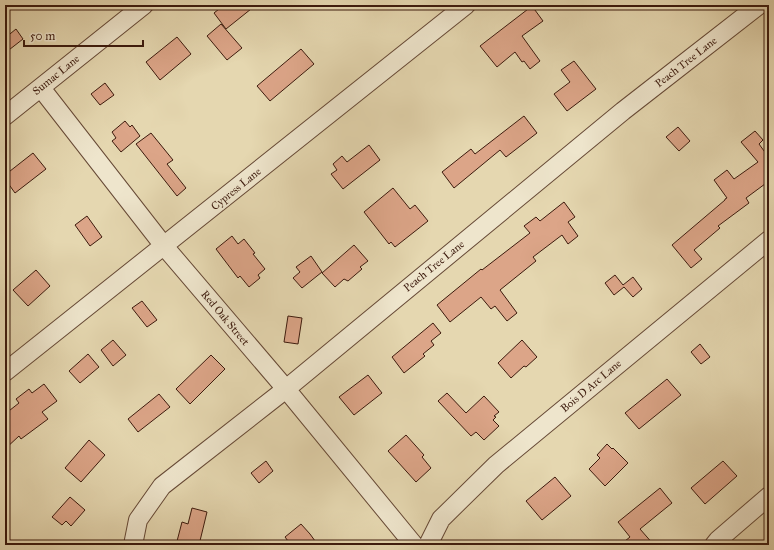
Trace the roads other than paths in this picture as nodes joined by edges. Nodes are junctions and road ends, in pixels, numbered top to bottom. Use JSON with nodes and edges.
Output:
{"nodes":[{"id":1,"x":144,"y":5,"type":"edge"},
{"id":2,"x":466,"y":5,"type":"edge"},
{"id":3,"x":759,"y":5,"type":"edge"},
{"id":4,"x":41,"y":88,"type":"junction"},
{"id":5,"x":5,"y":116,"type":"edge"},
{"id":6,"x":769,"y":240,"type":"edge"},
{"id":7,"x":164,"y":246,"type":"junction"},
{"id":8,"x":5,"y":372,"type":"edge"},
{"id":9,"x":286,"y":389,"type":"junction"},
{"id":10,"x":769,"y":496,"type":"edge"},
{"id":11,"x":133,"y":545,"type":"edge"},
{"id":12,"x":414,"y":545,"type":"edge"},
{"id":13,"x":428,"y":545,"type":"edge"},
{"id":14,"x":714,"y":545,"type":"edge"}],
"edges":[{"from":1,"to":4,"type":"street","name":"Sumac Lane"},
{"from":2,"to":7,"type":"street","name":"Cypress Lane"},
{"from":3,"to":9,"type":"street","name":"Peach Tree Lane"},
{"from":4,"to":5,"type":"street","name":"Sumac Lane"},
{"from":4,"to":7,"type":"street","name":"Red Oak Street"},
{"from":6,"to":13,"type":"street","name":"Bois D Arc Lane"},
{"from":7,"to":8,"type":"street","name":"Cypress Lane"},
{"from":7,"to":9,"type":"street","name":"Red Oak Street"},
{"from":9,"to":11,"type":"street","name":"Peach Tree Lane"},
{"from":9,"to":12,"type":"street","name":"Red Oak Street"},
{"from":10,"to":14,"type":"street"}]}
